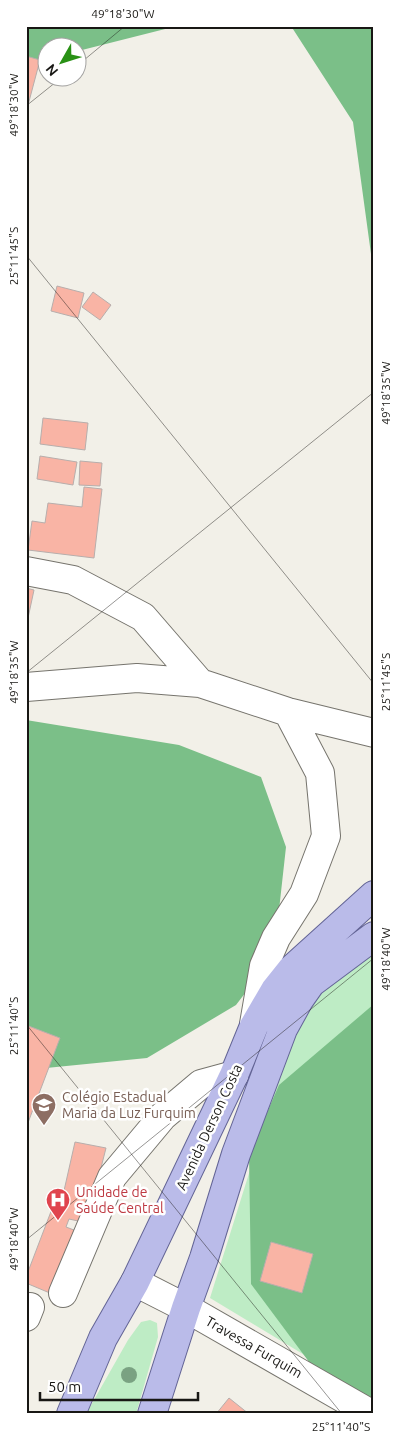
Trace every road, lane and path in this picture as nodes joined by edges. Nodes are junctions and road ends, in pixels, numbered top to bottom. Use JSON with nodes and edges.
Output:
{"nodes":[{"id":1,"x":26,"y":571,"type":"edge"},
{"id":2,"x":200,"y":683,"type":"junction"},
{"id":3,"x":26,"y":687,"type":"edge"},
{"id":4,"x":288,"y":712,"type":"junction"},
{"id":5,"x":374,"y":733,"type":"edge"},
{"id":6,"x":374,"y":896,"type":"edge"},
{"id":7,"x":374,"y":936,"type":"edge"},
{"id":8,"x":254,"y":1026,"type":"junction"},
{"id":9,"x":234,"y":1075,"type":"junction"},
{"id":10,"x":135,"y":1282,"type":"junction"},
{"id":11,"x":63,"y":1293,"type":"dead end"},
{"id":12,"x":186,"y":1308,"type":"junction"},
{"id":13,"x":71,"y":1414,"type":"edge"},
{"id":14,"x":152,"y":1414,"type":"edge"},
{"id":15,"x":371,"y":1414,"type":"edge"}],
"edges":[{"from":1,"to":2,"type":"street"},
{"from":2,"to":3,"type":"street"},
{"from":2,"to":4,"type":"street"},
{"from":4,"to":5,"type":"street"},
{"from":4,"to":8,"type":"street"},
{"from":6,"to":8,"type":"main road","name":"Avenida Derson Costa"},
{"from":7,"to":12,"type":"main road"},
{"from":8,"to":9,"type":"main road","name":"Avenida Derson Costa"},
{"from":9,"to":10,"type":"main road","name":"Avenida Derson Costa"},
{"from":9,"to":11,"type":"street"},
{"from":10,"to":12,"type":"street","name":"Travessa Furquim"},
{"from":10,"to":13,"type":"main road","name":"Avenida Derson Costa"},
{"from":12,"to":14,"type":"main road"},
{"from":12,"to":15,"type":"street","name":"Travessa Furquim"}]}
